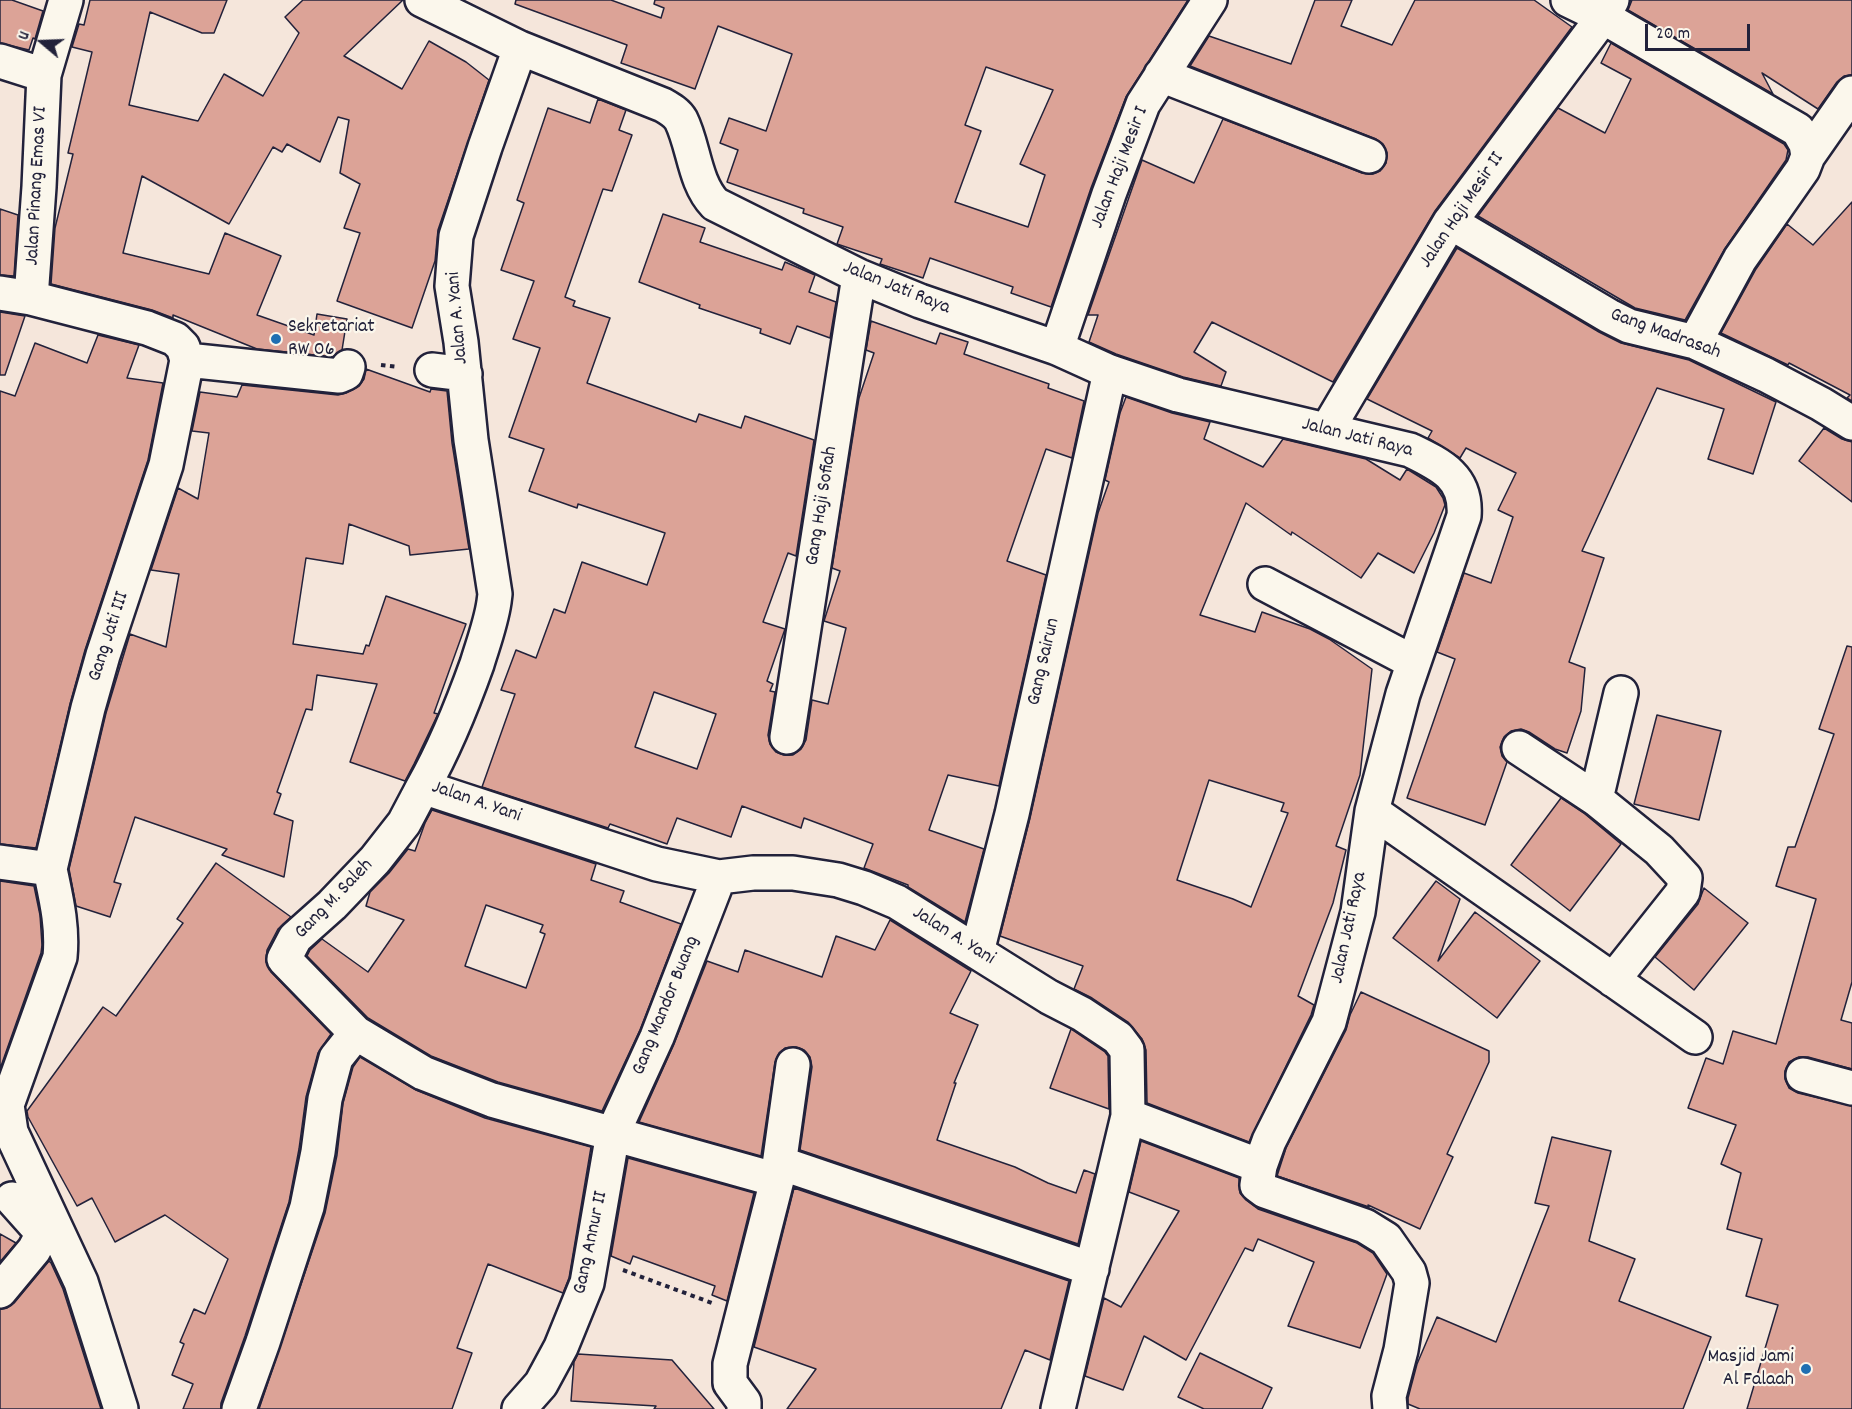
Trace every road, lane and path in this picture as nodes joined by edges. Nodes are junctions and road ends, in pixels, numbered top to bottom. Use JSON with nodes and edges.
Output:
{"nodes":[{"id":1,"x":66,"y":0,"type":"edge"},
{"id":2,"x":422,"y":0,"type":"edge"},
{"id":3,"x":1210,"y":0,"type":"edge"},
{"id":4,"x":1568,"y":0,"type":"edge"},
{"id":5,"x":1607,"y":8,"type":"edge"},
{"id":6,"x":520,"y":48,"type":"junction"},
{"id":7,"x":0,"y":61,"type":"edge"},
{"id":8,"x":44,"y":75,"type":"junction"},
{"id":9,"x":1161,"y":75,"type":"junction"},
{"id":10,"x":1852,"y":93,"type":"edge"},
{"id":11,"x":1369,"y":156,"type":"dead end"},
{"id":12,"x":1808,"y":156,"type":"junction"},
{"id":13,"x":1450,"y":222,"type":"junction"},
{"id":14,"x":859,"y":276,"type":"junction"},
{"id":15,"x":15,"y":296,"type":"edge"},
{"id":16,"x":1695,"y":342,"type":"junction"},
{"id":17,"x":1057,"y":348,"type":"junction"},
{"id":18,"x":187,"y":360,"type":"junction"},
{"id":19,"x":348,"y":367,"type":"joint"},
{"id":20,"x":432,"y":370,"type":"joint"},
{"id":21,"x":1110,"y":372,"type":"junction"},
{"id":22,"x":465,"y":374,"type":"junction"},
{"id":23,"x":1852,"y":423,"type":"edge"},
{"id":24,"x":1327,"y":430,"type":"junction"},
{"id":25,"x":1265,"y":584,"type":"dead end"},
{"id":26,"x":1413,"y":662,"type":"junction"},
{"id":27,"x":1621,"y":693,"type":"dead end"},
{"id":28,"x":786,"y":737,"type":"dead end"},
{"id":29,"x":1520,"y":748,"type":"dead end"},
{"id":30,"x":423,"y":787,"type":"junction"},
{"id":31,"x":1596,"y":799,"type":"junction"},
{"id":32,"x":1371,"y":811,"type":"junction"},
{"id":33,"x":0,"y":862,"type":"edge"},
{"id":34,"x":50,"y":869,"type":"junction"},
{"id":35,"x":719,"y":877,"type":"junction"},
{"id":36,"x":977,"y":952,"type":"junction"},
{"id":37,"x":1614,"y":980,"type":"junction"},
{"id":38,"x":356,"y":1033,"type":"junction"},
{"id":39,"x":1695,"y":1037,"type":"dead end"},
{"id":40,"x":793,"y":1065,"type":"dead end"},
{"id":41,"x":1803,"y":1074,"type":"dead end"},
{"id":42,"x":1852,"y":1088,"type":"edge"},
{"id":43,"x":1128,"y":1116,"type":"junction"},
{"id":44,"x":613,"y":1133,"type":"junction"},
{"id":45,"x":1260,"y":1166,"type":"junction"},
{"id":46,"x":778,"y":1172,"type":"junction"},
{"id":47,"x":12,"y":1199,"type":"dead end"},
{"id":48,"x":592,"y":1257,"type":"junction"},
{"id":49,"x":1092,"y":1269,"type":"junction"},
{"id":50,"x":0,"y":1292,"type":"edge"},
{"id":51,"x":743,"y":1316,"type":"junction"},
{"id":52,"x":121,"y":1409,"type":"edge"},
{"id":53,"x":239,"y":1409,"type":"edge"},
{"id":54,"x":519,"y":1409,"type":"edge"},
{"id":55,"x":744,"y":1409,"type":"edge"},
{"id":56,"x":1058,"y":1409,"type":"edge"},
{"id":57,"x":1390,"y":1409,"type":"edge"}],
"edges":[{"from":1,"to":8,"type":"street","name":"Jalan Pinang Emas VI"},
{"from":2,"to":6,"type":"street","name":"Jalan Jati Raya"},
{"from":3,"to":9,"type":"street","name":"Jalan Haji Mesir I"},
{"from":4,"to":5,"type":"street"},
{"from":5,"to":12,"type":"street"},
{"from":5,"to":13,"type":"street","name":"Jalan Haji Mesir II"},
{"from":6,"to":14,"type":"street","name":"Jalan Jati Raya"},
{"from":6,"to":22,"type":"street","name":"Jalan A. Yani"},
{"from":7,"to":8,"type":"street"},
{"from":8,"to":15,"type":"street","name":"Jalan Pinang Emas VI"},
{"from":9,"to":11,"type":"street"},
{"from":9,"to":17,"type":"street","name":"Jalan Haji Mesir I"},
{"from":10,"to":12,"type":"street"},
{"from":12,"to":16,"type":"street"},
{"from":13,"to":16,"type":"street","name":"Gang Madrasah"},
{"from":13,"to":24,"type":"street","name":"Jalan Haji Mesir II"},
{"from":14,"to":17,"type":"street","name":"Jalan Jati Raya"},
{"from":14,"to":28,"type":"street","name":"Gang Haji Sofiah"},
{"from":15,"to":18,"type":"street"},
{"from":16,"to":23,"type":"street","name":"Gang Madrasah"},
{"from":17,"to":21,"type":"street","name":"Jalan Jati Raya"},
{"from":18,"to":19,"type":"street"},
{"from":18,"to":34,"type":"street","name":"Gang Jati III"},
{"from":19,"to":20,"type":"path"},
{"from":20,"to":22,"type":"street"},
{"from":21,"to":24,"type":"street","name":"Jalan Jati Raya"},
{"from":21,"to":36,"type":"street","name":"Gang Sairun"},
{"from":22,"to":30,"type":"street","name":"Jalan A. Yani"},
{"from":24,"to":26,"type":"street","name":"Jalan Jati Raya"},
{"from":25,"to":26,"type":"street"},
{"from":26,"to":32,"type":"street","name":"Jalan Jati Raya"},
{"from":27,"to":31,"type":"street"},
{"from":29,"to":31,"type":"street"},
{"from":30,"to":35,"type":"street","name":"Jalan A. Yani"},
{"from":30,"to":38,"type":"street","name":"Gang M. Saleh"},
{"from":31,"to":37,"type":"street"},
{"from":32,"to":37,"type":"street"},
{"from":32,"to":45,"type":"street","name":"Jalan Jati Raya"},
{"from":33,"to":34,"type":"street"},
{"from":34,"to":52,"type":"street"},
{"from":35,"to":36,"type":"street","name":"Jalan A. Yani"},
{"from":35,"to":44,"type":"street","name":"Gang Mandor Buang"},
{"from":36,"to":43,"type":"street","name":"Jalan A. Yani"},
{"from":37,"to":39,"type":"street"},
{"from":38,"to":44,"type":"street"},
{"from":38,"to":53,"type":"street"},
{"from":40,"to":46,"type":"street"},
{"from":41,"to":42,"type":"street"},
{"from":43,"to":45,"type":"street"},
{"from":43,"to":49,"type":"street"},
{"from":44,"to":46,"type":"street"},
{"from":44,"to":48,"type":"street","name":"Gang Annur II"},
{"from":45,"to":57,"type":"street"},
{"from":46,"to":49,"type":"street"},
{"from":46,"to":51,"type":"street"},
{"from":47,"to":50,"type":"street"},
{"from":48,"to":51,"type":"path"},
{"from":48,"to":54,"type":"street","name":"Gang Annur II"},
{"from":49,"to":56,"type":"street"},
{"from":51,"to":55,"type":"street"}]}
